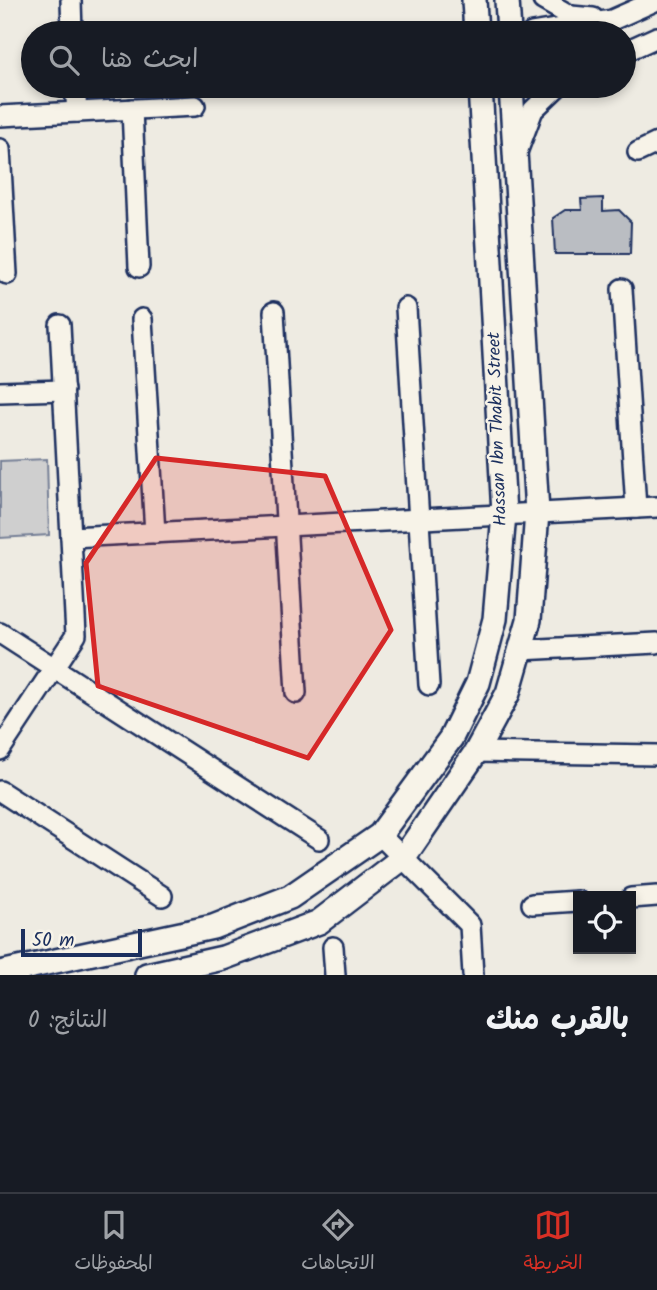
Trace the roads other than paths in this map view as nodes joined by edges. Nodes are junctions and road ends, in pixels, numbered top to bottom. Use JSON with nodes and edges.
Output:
{"nodes":[{"id":1,"x":71,"y":0,"type":"edge"},
{"id":2,"x":474,"y":0,"type":"edge"},
{"id":3,"x":507,"y":0,"type":"edge"},
{"id":4,"x":543,"y":0,"type":"edge"},
{"id":5,"x":657,"y":0,"type":"edge"},
{"id":6,"x":612,"y":20,"type":"junction"},
{"id":7,"x":72,"y":21,"type":"edge"},
{"id":8,"x":475,"y":21,"type":"edge"},
{"id":9,"x":508,"y":21,"type":"edge"},
{"id":10,"x":606,"y":21,"type":"edge"},
{"id":11,"x":657,"y":37,"type":"edge"},
{"id":12,"x":636,"y":47,"type":"edge"},
{"id":13,"x":75,"y":98,"type":"edge"},
{"id":14,"x":481,"y":98,"type":"edge"},
{"id":15,"x":512,"y":98,"type":"edge"},
{"id":16,"x":546,"y":98,"type":"edge"},
{"id":17,"x":195,"y":106,"type":"dead end"},
{"id":18,"x":132,"y":109,"type":"junction"},
{"id":19,"x":76,"y":112,"type":"junction"},
{"id":20,"x":0,"y":116,"type":"edge"},
{"id":21,"x":657,"y":143,"type":"edge"},
{"id":22,"x":0,"y":149,"type":"edge"},
{"id":23,"x":638,"y":152,"type":"dead end"},
{"id":24,"x":516,"y":156,"type":"junction"},
{"id":25,"x":139,"y":267,"type":"dead end"},
{"id":26,"x":7,"y":274,"type":"dead end"},
{"id":27,"x":622,"y":289,"type":"dead end"},
{"id":28,"x":406,"y":308,"type":"dead end"},
{"id":29,"x":274,"y":313,"type":"dead end"},
{"id":30,"x":142,"y":319,"type":"dead end"},
{"id":31,"x":60,"y":326,"type":"dead end"},
{"id":32,"x":64,"y":390,"type":"junction"},
{"id":33,"x":0,"y":392,"type":"edge"},
{"id":34,"x":657,"y":507,"type":"edge"},
{"id":35,"x":636,"y":508,"type":"junction"},
{"id":36,"x":537,"y":512,"type":"junction"},
{"id":37,"x":504,"y":514,"type":"junction"},
{"id":38,"x":419,"y":519,"type":"junction"},
{"id":39,"x":286,"y":526,"type":"junction"},
{"id":40,"x":155,"y":533,"type":"junction"},
{"id":41,"x":71,"y":537,"type":"junction"},
{"id":42,"x":0,"y":633,"type":"edge"},
{"id":43,"x":657,"y":643,"type":"edge"},
{"id":44,"x":520,"y":650,"type":"junction"},
{"id":45,"x":54,"y":668,"type":"junction"},
{"id":46,"x":429,"y":685,"type":"dead end"},
{"id":47,"x":296,"y":692,"type":"dead end"},
{"id":48,"x":0,"y":750,"type":"edge"},
{"id":49,"x":476,"y":752,"type":"junction"},
{"id":50,"x":657,"y":755,"type":"edge"},
{"id":51,"x":0,"y":791,"type":"edge"},
{"id":52,"x":380,"y":835,"type":"junction"},
{"id":53,"x":319,"y":839,"type":"dead end"},
{"id":54,"x":404,"y":857,"type":"junction"},
{"id":55,"x":162,"y":896,"type":"dead end"},
{"id":56,"x":657,"y":896,"type":"edge"},
{"id":57,"x":636,"y":898,"type":"edge"},
{"id":58,"x":573,"y":901,"type":"edge"},
{"id":59,"x":532,"y":904,"type":"dead end"},
{"id":60,"x":333,"y":947,"type":"dead end"},
{"id":61,"x":0,"y":973,"type":"edge"},
{"id":62,"x":147,"y":975,"type":"edge"},
{"id":63,"x":335,"y":975,"type":"edge"},
{"id":64,"x":473,"y":975,"type":"edge"}],
"edges":[{"from":1,"to":7,"type":"street"},
{"from":2,"to":8,"type":"street"},
{"from":3,"to":9,"type":"street"},
{"from":4,"to":6,"type":"street"},
{"from":5,"to":6,"type":"street"},
{"from":6,"to":10,"type":"street"},
{"from":11,"to":12,"type":"street"},
{"from":13,"to":19,"type":"street"},
{"from":14,"to":37,"type":"street","name":"Hassan Ibn Thabit Street"},
{"from":15,"to":24,"type":"street","name":"Hassan Ibn Thabit Street"},
{"from":16,"to":24,"type":"street"},
{"from":17,"to":18,"type":"street"},
{"from":18,"to":19,"type":"street"},
{"from":18,"to":25,"type":"street"},
{"from":19,"to":20,"type":"street"},
{"from":21,"to":23,"type":"street"},
{"from":22,"to":26,"type":"street"},
{"from":24,"to":36,"type":"street","name":"Hassan Ibn Thabit Street"},
{"from":27,"to":35,"type":"street"},
{"from":28,"to":38,"type":"street"},
{"from":29,"to":39,"type":"street"},
{"from":30,"to":40,"type":"street"},
{"from":31,"to":32,"type":"street"},
{"from":32,"to":33,"type":"street"},
{"from":32,"to":41,"type":"street"},
{"from":34,"to":35,"type":"street"},
{"from":35,"to":36,"type":"street"},
{"from":36,"to":37,"type":"street"},
{"from":36,"to":44,"type":"street","name":"Hassan Ibn Thabit Street"},
{"from":37,"to":38,"type":"street"},
{"from":37,"to":52,"type":"street","name":"Hassan Ibn Thabit Street"},
{"from":38,"to":39,"type":"street"},
{"from":38,"to":46,"type":"street"},
{"from":39,"to":40,"type":"street"},
{"from":39,"to":47,"type":"street"},
{"from":40,"to":41,"type":"street"},
{"from":41,"to":45,"type":"street"},
{"from":42,"to":45,"type":"street"},
{"from":43,"to":44,"type":"street"},
{"from":44,"to":49,"type":"street","name":"Hassan Ibn Thabit Street"},
{"from":45,"to":48,"type":"street"},
{"from":45,"to":53,"type":"street"},
{"from":49,"to":50,"type":"street"},
{"from":49,"to":54,"type":"street","name":"Hassan Ibn Thabit Street"},
{"from":51,"to":55,"type":"street"},
{"from":52,"to":54,"type":"street"},
{"from":52,"to":61,"type":"street","name":"Hassan Ibn Thabit Street"},
{"from":54,"to":62,"type":"street","name":"Hassan Ibn Thabit Street"},
{"from":54,"to":64,"type":"street"},
{"from":56,"to":57,"type":"street"},
{"from":58,"to":59,"type":"street"},
{"from":60,"to":63,"type":"street"}]}
